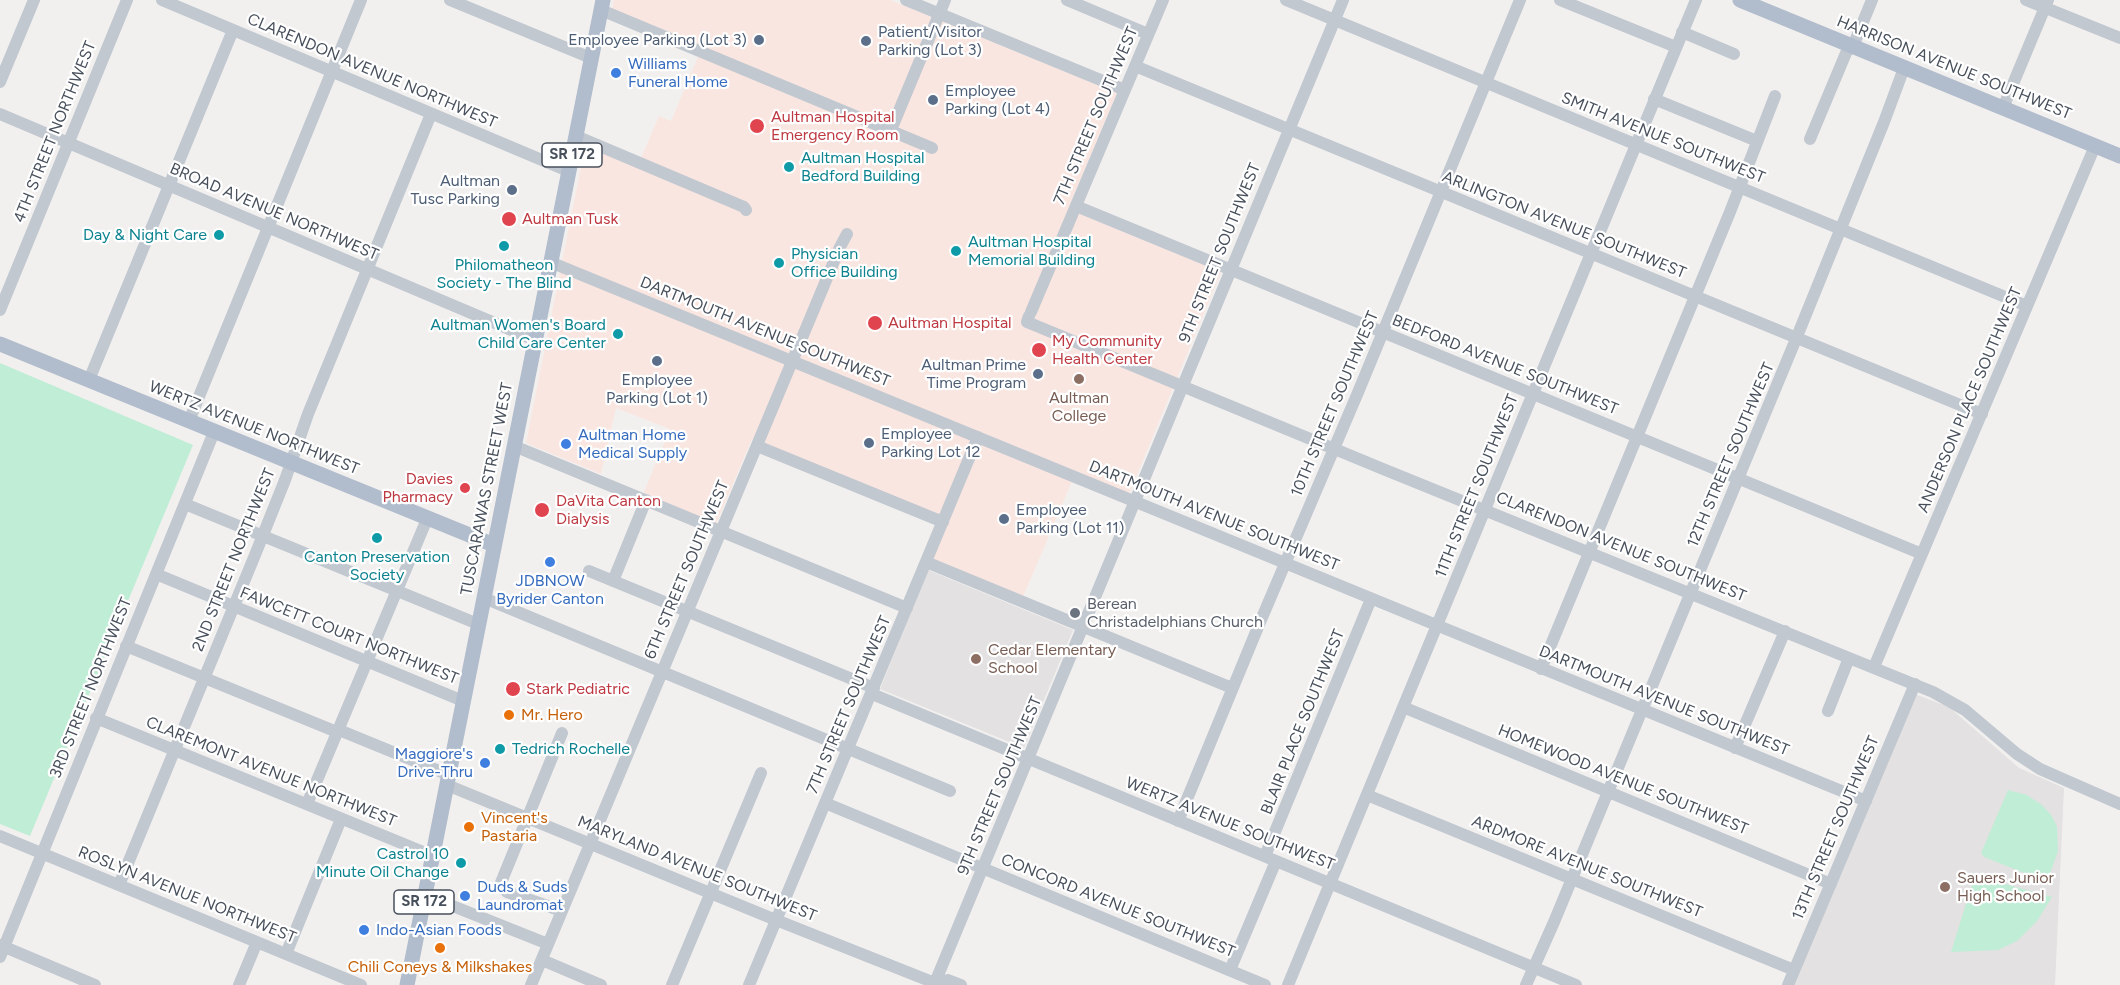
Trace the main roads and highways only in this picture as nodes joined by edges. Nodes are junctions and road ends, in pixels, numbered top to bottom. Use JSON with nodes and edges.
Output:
{"nodes":[{"id":1,"x":1740,"y":0,"type":"edge"},
{"id":2,"x":602,"y":5,"type":"edge"},
{"id":3,"x":2120,"y":156,"type":"edge"},
{"id":4,"x":0,"y":344,"type":"edge"},
{"id":5,"x":494,"y":545,"type":"junction"},
{"id":6,"x":407,"y":985,"type":"edge"}],
"edges":[{"from":1,"to":3,"type":"main road","name":"HARRISON AVENUE SOUTHWEST"},
{"from":2,"to":5,"type":"main road","name":"TUSCARAWAS STREET WEST","number":"SR 172"},
{"from":4,"to":5,"type":"main road","name":"WERTZ AVENUE NORTHWEST"},
{"from":5,"to":6,"type":"main road","name":"TUSCARAWAS STREET WEST","number":"SR 172"}]}
